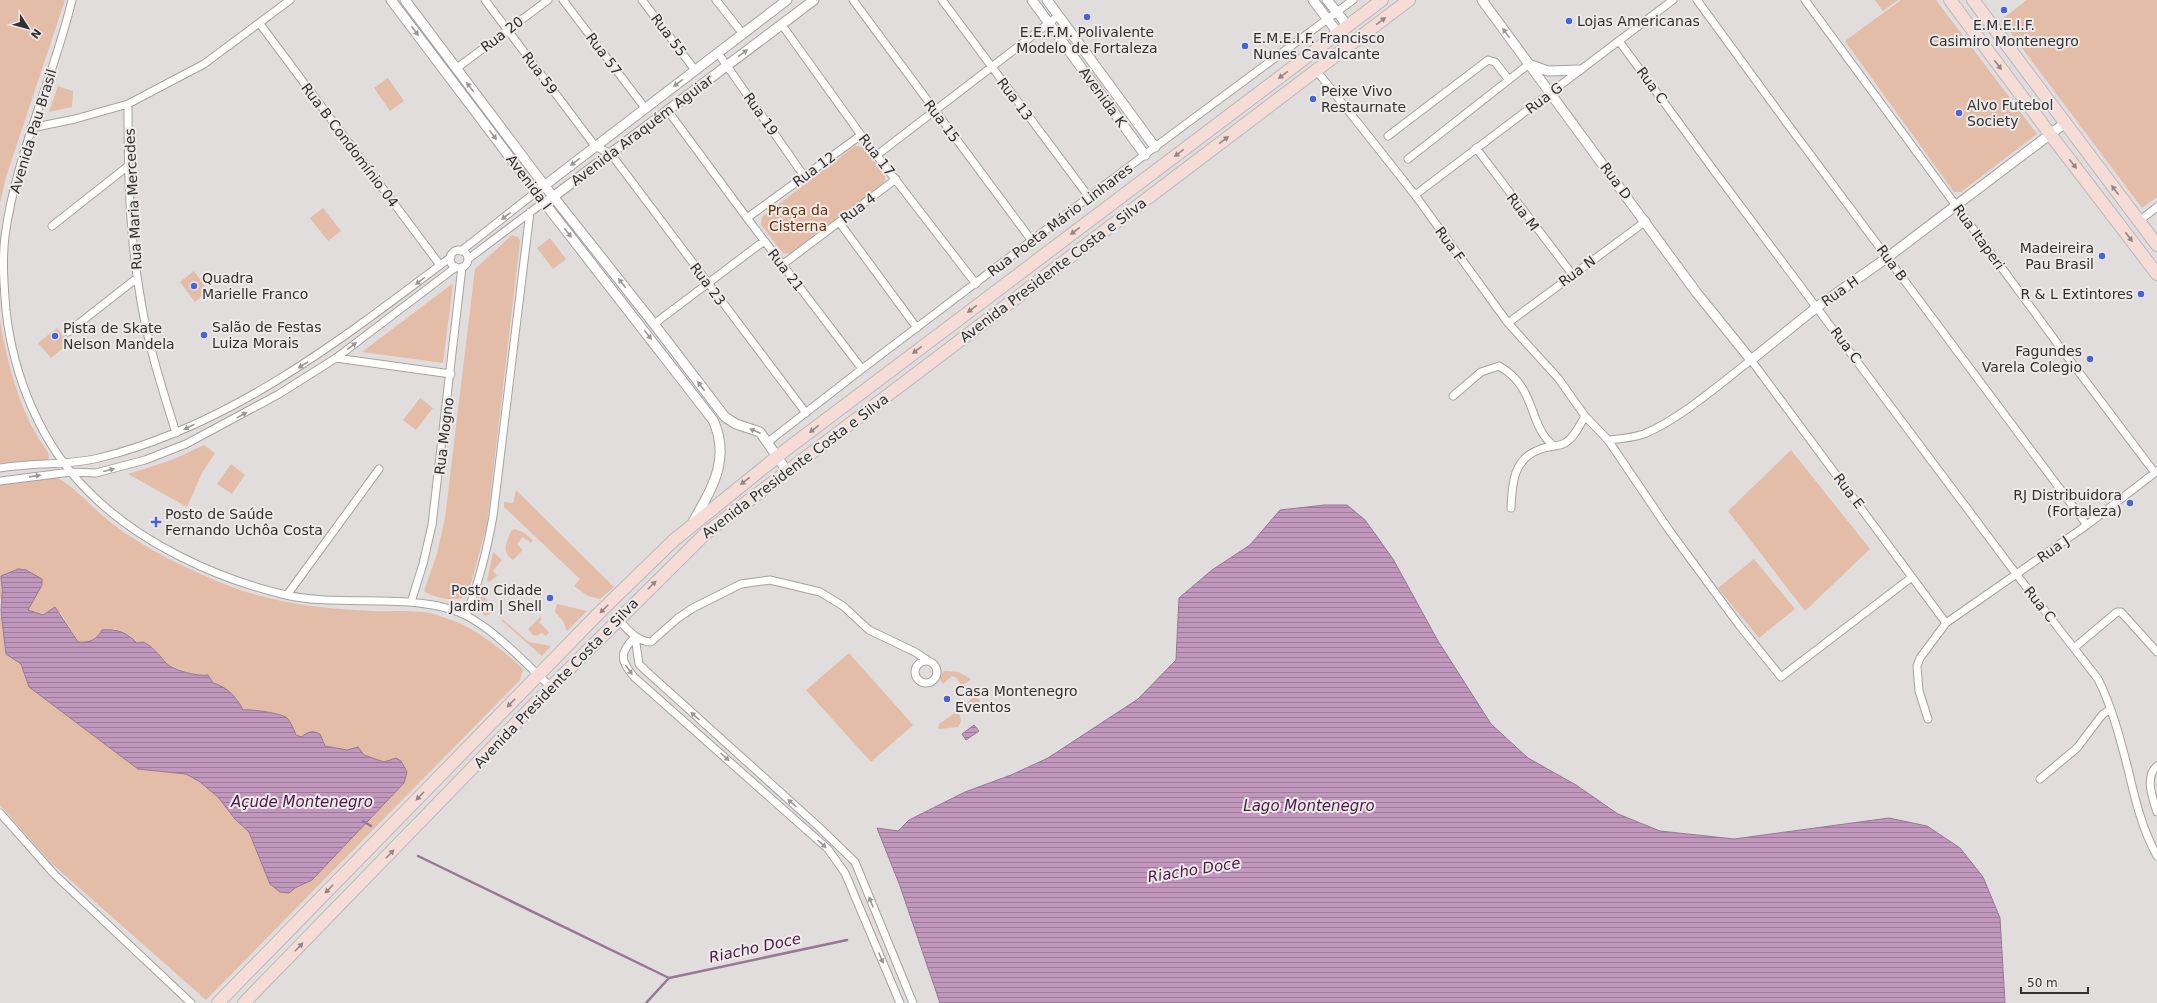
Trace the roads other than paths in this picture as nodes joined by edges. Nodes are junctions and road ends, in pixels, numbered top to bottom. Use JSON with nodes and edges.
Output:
{"nodes":[{"id":1,"x":72,"y":0,"type":"edge"},
{"id":2,"x":290,"y":0,"type":"edge"},
{"id":3,"x":391,"y":0,"type":"edge"},
{"id":4,"x":405,"y":0,"type":"edge"},
{"id":5,"x":485,"y":0,"type":"edge"},
{"id":6,"x":548,"y":0,"type":"edge"},
{"id":7,"x":563,"y":0,"type":"edge"},
{"id":8,"x":642,"y":0,"type":"edge"},
{"id":9,"x":716,"y":0,"type":"edge"},
{"id":10,"x":787,"y":0,"type":"edge"},
{"id":11,"x":814,"y":0,"type":"edge"},
{"id":12,"x":852,"y":0,"type":"edge"},
{"id":13,"x":942,"y":0,"type":"edge"},
{"id":14,"x":1032,"y":0,"type":"edge"},
{"id":15,"x":1047,"y":0,"type":"edge"},
{"id":16,"x":1313,"y":0,"type":"edge"},
{"id":17,"x":1327,"y":0,"type":"edge"},
{"id":18,"x":1353,"y":0,"type":"edge"},
{"id":19,"x":1382,"y":0,"type":"edge"},
{"id":20,"x":1409,"y":0,"type":"edge"},
{"id":21,"x":1482,"y":0,"type":"edge"},
{"id":22,"x":1673,"y":0,"type":"edge"},
{"id":23,"x":1697,"y":0,"type":"edge"},
{"id":24,"x":1805,"y":0,"type":"edge"},
{"id":25,"x":1950,"y":0,"type":"edge"},
{"id":26,"x":1973,"y":0,"type":"edge"},
{"id":27,"x":1337,"y":12,"type":"junction"},
{"id":28,"x":1058,"y":16,"type":"junction"},
{"id":29,"x":1328,"y":19,"type":"junction"},
{"id":30,"x":1049,"y":23,"type":"junction"},
{"id":31,"x":260,"y":24,"type":"junction"},
{"id":32,"x":782,"y":25,"type":"junction"},
{"id":33,"x":1343,"y":29,"type":"junction"},
{"id":34,"x":507,"y":30,"type":"junction"},
{"id":35,"x":743,"y":34,"type":"junction"},
{"id":36,"x":1619,"y":40,"type":"junction"},
{"id":37,"x":718,"y":53,"type":"junction"},
{"id":38,"x":1529,"y":64,"type":"junction"},
{"id":39,"x":726,"y":66,"type":"junction"},
{"id":40,"x":991,"y":67,"type":"junction"},
{"id":41,"x":457,"y":68,"type":"junction"},
{"id":42,"x":695,"y":70,"type":"junction"},
{"id":43,"x":1316,"y":70,"type":"junction"},
{"id":44,"x":1579,"y":70,"type":"junction"},
{"id":45,"x":1509,"y":80,"type":"junction"},
{"id":46,"x":1551,"y":93,"type":"junction"},
{"id":47,"x":128,"y":104,"type":"junction"},
{"id":48,"x":645,"y":108,"type":"junction"},
{"id":49,"x":668,"y":111,"type":"junction"},
{"id":50,"x":935,"y":112,"type":"junction"},
{"id":51,"x":2065,"y":123,"type":"junction"},
{"id":52,"x":31,"y":128,"type":"junction"},
{"id":53,"x":2050,"y":134,"type":"junction"},
{"id":54,"x":861,"y":135,"type":"junction"},
{"id":55,"x":1388,"y":136,"type":"dead end"},
{"id":56,"x":595,"y":146,"type":"junction"},
{"id":57,"x":1155,"y":147,"type":"junction"},
{"id":58,"x":1476,"y":148,"type":"junction"},
{"id":59,"x":611,"y":154,"type":"junction"},
{"id":60,"x":877,"y":154,"type":"junction"},
{"id":61,"x":1145,"y":155,"type":"junction"},
{"id":62,"x":1408,"y":159,"type":"dead end"},
{"id":63,"x":128,"y":166,"type":"junction"},
{"id":64,"x":804,"y":176,"type":"junction"},
{"id":65,"x":896,"y":179,"type":"junction"},
{"id":66,"x":544,"y":185,"type":"junction"},
{"id":67,"x":536,"y":192,"type":"junction"},
{"id":68,"x":1415,"y":195,"type":"junction"},
{"id":69,"x":1089,"y":197,"type":"junction"},
{"id":70,"x":554,"y":198,"type":"junction"},
{"id":71,"x":544,"y":202,"type":"junction"},
{"id":72,"x":1956,"y":205,"type":"junction"},
{"id":73,"x":2157,"y":207,"type":"edge"},
{"id":74,"x":530,"y":212,"type":"junction"},
{"id":75,"x":747,"y":218,"type":"junction"},
{"id":76,"x":1646,"y":221,"type":"junction"},
{"id":77,"x":2139,"y":221,"type":"junction"},
{"id":78,"x":840,"y":222,"type":"junction"},
{"id":79,"x":52,"y":226,"type":"dead end"},
{"id":80,"x":764,"y":241,"type":"junction"},
{"id":81,"x":1032,"y":241,"type":"junction"},
{"id":82,"x":2157,"y":245,"type":"edge"},
{"id":83,"x":461,"y":250,"type":"junction"},
{"id":84,"x":451,"y":257,"type":"junction"},
{"id":85,"x":1888,"y":257,"type":"junction"},
{"id":86,"x":468,"y":259,"type":"junction"},
{"id":87,"x":782,"y":265,"type":"junction"},
{"id":88,"x":440,"y":266,"type":"junction"},
{"id":89,"x":459,"y":267,"type":"junction"},
{"id":90,"x":1572,"y":274,"type":"junction"},
{"id":91,"x":2157,"y":274,"type":"edge"},
{"id":92,"x":137,"y":278,"type":"junction"},
{"id":93,"x":706,"y":283,"type":"junction"},
{"id":94,"x":976,"y":284,"type":"junction"},
{"id":95,"x":1817,"y":307,"type":"junction"},
{"id":96,"x":1508,"y":323,"type":"junction"},
{"id":97,"x":654,"y":324,"type":"junction"},
{"id":98,"x":948,"y":327,"type":"junction"},
{"id":99,"x":917,"y":328,"type":"junction"},
{"id":100,"x":68,"y":332,"type":"dead end"},
{"id":101,"x":960,"y":342,"type":"junction"},
{"id":102,"x":678,"y":354,"type":"junction"},
{"id":103,"x":336,"y":358,"type":"junction"},
{"id":104,"x":1751,"y":360,"type":"junction"},
{"id":105,"x":668,"y":362,"type":"junction"},
{"id":106,"x":862,"y":369,"type":"junction"},
{"id":107,"x":451,"y":374,"type":"junction"},
{"id":108,"x":1453,"y":396,"type":"dead end"},
{"id":109,"x":806,"y":413,"type":"junction"},
{"id":110,"x":1586,"y":416,"type":"junction"},
{"id":111,"x":176,"y":433,"type":"junction"},
{"id":112,"x":1608,"y":440,"type":"junction"},
{"id":113,"x":768,"y":442,"type":"junction"},
{"id":114,"x":1554,"y":446,"type":"junction"},
{"id":115,"x":776,"y":457,"type":"junction"},
{"id":116,"x":64,"y":463,"type":"junction"},
{"id":117,"x":0,"y":468,"type":"edge"},
{"id":118,"x":379,"y":469,"type":"dead end"},
{"id":119,"x":787,"y":471,"type":"junction"},
{"id":120,"x":71,"y":472,"type":"junction"},
{"id":121,"x":2156,"y":472,"type":"edge"},
{"id":122,"x":0,"y":481,"type":"edge"},
{"id":123,"x":1511,"y":508,"type":"dead end"},
{"id":124,"x":693,"y":523,"type":"junction"},
{"id":125,"x":2087,"y":525,"type":"junction"},
{"id":126,"x":2017,"y":575,"type":"junction"},
{"id":127,"x":1912,"y":577,"type":"junction"},
{"id":128,"x":286,"y":595,"type":"junction"},
{"id":129,"x":411,"y":602,"type":"junction"},
{"id":130,"x":466,"y":615,"type":"junction"},
{"id":131,"x":618,"y":620,"type":"junction"},
{"id":132,"x":1946,"y":623,"type":"junction"},
{"id":133,"x":635,"y":637,"type":"junction"},
{"id":134,"x":2074,"y":648,"type":"junction"},
{"id":135,"x":2157,"y":652,"type":"edge"},
{"id":136,"x":930,"y":662,"type":"dead end"},
{"id":137,"x":538,"y":676,"type":"junction"},
{"id":138,"x":551,"y":687,"type":"junction"},
{"id":139,"x":2110,"y":709,"type":"junction"},
{"id":140,"x":1928,"y":720,"type":"dead end"},
{"id":141,"x":2157,"y":766,"type":"edge"},
{"id":142,"x":2040,"y":779,"type":"dead end"},
{"id":143,"x":2157,"y":812,"type":"edge"},
{"id":144,"x":0,"y":813,"type":"edge"},
{"id":145,"x":2157,"y":856,"type":"edge"},
{"id":146,"x":258,"y":962,"type":"junction"},
{"id":147,"x":272,"y":975,"type":"junction"},
{"id":148,"x":240,"y":980,"type":"junction"},
{"id":149,"x":254,"y":993,"type":"junction"},
{"id":150,"x":191,"y":1003,"type":"edge"},
{"id":151,"x":218,"y":1003,"type":"edge"},
{"id":152,"x":244,"y":1003,"type":"edge"},
{"id":153,"x":900,"y":1003,"type":"edge"},
{"id":154,"x":913,"y":1003,"type":"edge"}],
"edges":[{"from":1,"to":52,"type":"street","name":"Avenida Pau Brasil"},
{"from":2,"to":31,"type":"street"},
{"from":3,"to":67,"type":"street","name":"Avenida I","one_way":true},
{"from":4,"to":41,"type":"street","name":"Avenida I"},
{"from":5,"to":34,"type":"street","name":"Rua 59"},
{"from":6,"to":34,"type":"street","name":"Rua 20"},
{"from":7,"to":48,"type":"street","name":"Rua 57"},
{"from":8,"to":42,"type":"street","name":"Rua 55"},
{"from":9,"to":35,"type":"street"},
{"from":10,"to":35,"type":"street","name":"Avenida Araquém Aguiar"},
{"from":11,"to":32,"type":"street","name":"Avenida Araquém Aguiar"},
{"from":12,"to":50,"type":"street","name":"Rua 15"},
{"from":13,"to":40,"type":"street","name":"Rua 13"},
{"from":14,"to":30,"type":"street","name":"Avenida K"},
{"from":15,"to":28,"type":"street","name":"Avenida K"},
{"from":16,"to":29,"type":"street"},
{"from":17,"to":27,"type":"street"},
{"from":18,"to":27,"type":"street","name":"Rua Poeta Mário Linhares"},
{"from":19,"to":33,"type":"main road","name":"Avenida Presidente Costa e Silva"},
{"from":43,"to":20,"type":"main road","name":"Avenida Presidente Costa e Silva","one_way":true},
{"from":38,"to":21,"type":"street","name":"Rua D","one_way":true},
{"from":22,"to":36,"type":"street","name":"Rua G"},
{"from":23,"to":85,"type":"street","name":"Rua B"},
{"from":24,"to":72,"type":"street","name":"Rua Itaperi"},
{"from":25,"to":53,"type":"main road","one_way":true},
{"from":26,"to":51,"type":"main road"},
{"from":27,"to":29,"type":"street","name":"Rua Poeta Mário Linhares"},
{"from":27,"to":33,"type":"street"},
{"from":28,"to":30,"type":"street"},
{"from":28,"to":57,"type":"street","name":"Avenida K"},
{"from":29,"to":33,"type":"street"},
{"from":29,"to":57,"type":"street","name":"Rua Poeta Mário Linhares"},
{"from":30,"to":40,"type":"street"},
{"from":30,"to":61,"type":"street","name":"Avenida K"},
{"from":31,"to":47,"type":"street"},
{"from":31,"to":88,"type":"street","name":"Rua B Condomínio 04"},
{"from":39,"to":32,"type":"street","name":"Avenida Araquém Aguiar","one_way":true},
{"from":32,"to":54,"type":"street","name":"Rua 17"},
{"from":33,"to":98,"type":"main road","name":"Avenida Presidente Costa e Silva","one_way":true},
{"from":34,"to":41,"type":"street","name":"Rua 20"},
{"from":34,"to":56,"type":"street","name":"Rua 59"},
{"from":35,"to":37,"type":"street","name":"Avenida Araquém Aguiar"},
{"from":36,"to":44,"type":"street","name":"Rua G"},
{"from":36,"to":95,"type":"street","name":"Rua C"},
{"from":37,"to":39,"type":"street","name":"Rua 19"},
{"from":37,"to":42,"type":"street","name":"Avenida Araquém Aguiar"},
{"from":38,"to":44,"type":"street"},
{"from":38,"to":45,"type":"street"},
{"from":38,"to":46,"type":"street","name":"Rua D"},
{"from":39,"to":49,"type":"street","name":"Avenida Araquém Aguiar"},
{"from":39,"to":64,"type":"street","name":"Rua 19"},
{"from":40,"to":50,"type":"street"},
{"from":40,"to":69,"type":"street","name":"Rua 13"},
{"from":66,"to":41,"type":"street","name":"Avenida I","one_way":true},
{"from":42,"to":48,"type":"street","name":"Avenida Araquém Aguiar","one_way":true},
{"from":43,"to":68,"type":"street","name":"Rua F"},
{"from":101,"to":43,"type":"main road","name":"Avenida Presidente Costa e Silva","one_way":true},
{"from":44,"to":46,"type":"street","name":"Rua G"},
{"from":45,"to":55,"type":"street"},
{"from":45,"to":62,"type":"street"},
{"from":46,"to":58,"type":"street","name":"Rua G"},
{"from":46,"to":76,"type":"street","name":"Rua D"},
{"from":47,"to":52,"type":"street"},
{"from":47,"to":63,"type":"street","name":"Rua Maria Mercedes"},
{"from":48,"to":56,"type":"street","name":"Avenida Araquém Aguiar"},
{"from":49,"to":59,"type":"street","name":"Avenida Araquém Aguiar"},
{"from":49,"to":75,"type":"street","name":"Rua 21"},
{"from":50,"to":60,"type":"street"},
{"from":50,"to":81,"type":"street","name":"Rua 15"},
{"from":51,"to":53,"type":"street","name":"Rua H"},
{"from":77,"to":51,"type":"main road","one_way":true},
{"from":52,"to":116,"type":"street","name":"Avenida Pau Brasil"},
{"from":53,"to":72,"type":"street","name":"Rua H"},
{"from":53,"to":91,"type":"main road","one_way":true},
{"from":54,"to":60,"type":"street","name":"Rua 17"},
{"from":54,"to":64,"type":"street","name":"Rua 12"},
{"from":56,"to":59,"type":"street"},
{"from":56,"to":66,"type":"street","name":"Avenida Araquém Aguiar","one_way":true},
{"from":57,"to":61,"type":"street","name":"Rua Poeta Mário Linhares"},
{"from":58,"to":68,"type":"street","name":"Rua G"},
{"from":58,"to":90,"type":"street","name":"Rua M"},
{"from":59,"to":70,"type":"street","name":"Avenida Araquém Aguiar"},
{"from":59,"to":93,"type":"street","name":"Rua 23"},
{"from":60,"to":65,"type":"street","name":"Rua 17"},
{"from":61,"to":69,"type":"street","name":"Rua Poeta Mário Linhares"},
{"from":63,"to":79,"type":"street"},
{"from":63,"to":92,"type":"street","name":"Rua Maria Mercedes"},
{"from":64,"to":75,"type":"street","name":"Rua 12"},
{"from":65,"to":78,"type":"street","name":"Rua 4"},
{"from":65,"to":94,"type":"street","name":"Rua 17"},
{"from":66,"to":67,"type":"street","name":"Avenida Araquém Aguiar"},
{"from":66,"to":70,"type":"street","name":"Avenida I"},
{"from":67,"to":71,"type":"street","name":"Avenida I"},
{"from":67,"to":83,"type":"street","name":"Avenida Araquém Aguiar","one_way":true},
{"from":68,"to":96,"type":"street","name":"Rua F"},
{"from":69,"to":81,"type":"street","name":"Rua Poeta Mário Linhares"},
{"from":70,"to":71,"type":"street","name":"Avenida Araquém Aguiar"},
{"from":97,"to":70,"type":"street","name":"Avenida I","one_way":true},
{"from":71,"to":74,"type":"street","name":"Avenida Araquém Aguiar"},
{"from":71,"to":105,"type":"street","name":"Avenida I","one_way":true},
{"from":72,"to":85,"type":"street","name":"Rua H"},
{"from":72,"to":121,"type":"street","name":"Rua Itaperi"},
{"from":73,"to":77,"type":"street"},
{"from":74,"to":86,"type":"street","name":"Avenida Araquém Aguiar"},
{"from":74,"to":130,"type":"street"},
{"from":75,"to":80,"type":"street","name":"Rua 21"},
{"from":76,"to":90,"type":"street","name":"Rua N"},
{"from":76,"to":104,"type":"street","name":"Rua D"},
{"from":77,"to":82,"type":"main road"},
{"from":78,"to":87,"type":"street","name":"Rua 4"},
{"from":78,"to":99,"type":"street"},
{"from":80,"to":87,"type":"street","name":"Rua 21"},
{"from":80,"to":93,"type":"street"},
{"from":81,"to":94,"type":"street","name":"Rua Poeta Mário Linhares"},
{"from":83,"to":84,"type":"street"},
{"from":83,"to":86,"type":"street"},
{"from":84,"to":88,"type":"street"},
{"from":84,"to":89,"type":"street"},
{"from":85,"to":95,"type":"street","name":"Rua H"},
{"from":85,"to":125,"type":"street","name":"Rua B"},
{"from":86,"to":89,"type":"street"},
{"from":87,"to":106,"type":"street","name":"Rua 21"},
{"from":88,"to":111,"type":"street","one_way":true},
{"from":103,"to":89,"type":"street","one_way":true},
{"from":89,"to":107,"type":"street","name":"Rua Mogno"},
{"from":90,"to":96,"type":"street","name":"Rua N"},
{"from":92,"to":100,"type":"street"},
{"from":92,"to":111,"type":"street","name":"Rua Maria Mercedes"},
{"from":93,"to":97,"type":"street"},
{"from":93,"to":109,"type":"street","name":"Rua 23"},
{"from":94,"to":99,"type":"street","name":"Rua Poeta Mário Linhares"},
{"from":95,"to":104,"type":"street","name":"Rua H"},
{"from":95,"to":126,"type":"street","name":"Rua C"},
{"from":96,"to":110,"type":"street","name":"Rua F"},
{"from":97,"to":102,"type":"street","name":"Avenida I"},
{"from":98,"to":101,"type":"main road"},
{"from":98,"to":115,"type":"main road","name":"Avenida Presidente Costa e Silva","one_way":true},
{"from":99,"to":106,"type":"street","name":"Rua Poeta Mário Linhares"},
{"from":101,"to":119,"type":"main road","name":"Avenida Presidente Costa e Silva"},
{"from":102,"to":105,"type":"street"},
{"from":113,"to":102,"type":"street","name":"Avenida I","one_way":true},
{"from":103,"to":107,"type":"street"},
{"from":120,"to":103,"type":"street","one_way":true},
{"from":104,"to":112,"type":"street","name":"Rua H"},
{"from":104,"to":127,"type":"street","name":"Rua E"},
{"from":105,"to":124,"type":"street","name":"Avenida I"},
{"from":106,"to":109,"type":"street","name":"Rua Poeta Mário Linhares"},
{"from":107,"to":129,"type":"street","name":"Rua Mogno"},
{"from":108,"to":114,"type":"street"},
{"from":109,"to":113,"type":"street","name":"Rua Poeta Mário Linhares"},
{"from":110,"to":112,"type":"street","name":"Rua F"},
{"from":110,"to":114,"type":"street"},
{"from":111,"to":116,"type":"street"},
{"from":112,"to":127,"type":"street","name":"Rua F"},
{"from":113,"to":115,"type":"street","name":"Avenida I"},
{"from":114,"to":123,"type":"street"},
{"from":115,"to":119,"type":"street","name":"Avenida I"},
{"from":115,"to":124,"type":"main road","name":"Avenida Presidente Costa e Silva","one_way":true},
{"from":116,"to":117,"type":"street"},
{"from":116,"to":120,"type":"street","name":"Avenida Pau Brasil"},
{"from":118,"to":128,"type":"street"},
{"from":131,"to":119,"type":"main road","name":"Avenida Presidente Costa e Silva","one_way":true},
{"from":122,"to":120,"type":"street","one_way":true},
{"from":120,"to":128,"type":"street","name":"Avenida Pau Brasil"},
{"from":121,"to":125,"type":"street","name":"Rua J"},
{"from":124,"to":137,"type":"main road","name":"Avenida Presidente Costa e Silva","one_way":true},
{"from":125,"to":126,"type":"street","name":"Rua J"},
{"from":126,"to":132,"type":"street","name":"Rua J"},
{"from":126,"to":134,"type":"street","name":"Rua C"},
{"from":127,"to":132,"type":"street","name":"Rua E"},
{"from":128,"to":129,"type":"street","name":"Avenida Pau Brasil"},
{"from":129,"to":130,"type":"street","name":"Avenida Pau Brasil"},
{"from":130,"to":137,"type":"street","name":"Avenida Pau Brasil"},
{"from":131,"to":133,"type":"street"},
{"from":131,"to":138,"type":"main road","name":"Avenida Presidente Costa e Silva"},
{"from":132,"to":140,"type":"street","name":"Rua J"},
{"from":133,"to":136,"type":"street"},
{"from":133,"to":153,"type":"street","one_way":true},
{"from":154,"to":133,"type":"street","one_way":true},
{"from":134,"to":135,"type":"street"},
{"from":134,"to":139,"type":"street","name":"Rua C"},
{"from":137,"to":138,"type":"street","name":"Avenida Pau Brasil"},
{"from":137,"to":146,"type":"main road","name":"Avenida Presidente Costa e Silva","one_way":true},
{"from":147,"to":138,"type":"main road","name":"Avenida Presidente Costa e Silva","one_way":true},
{"from":139,"to":142,"type":"street"},
{"from":139,"to":145,"type":"street","name":"Rua C"},
{"from":141,"to":143,"type":"street"},
{"from":144,"to":150,"type":"street"},
{"from":146,"to":147,"type":"main road"},
{"from":146,"to":148,"type":"main road","name":"Avenida Presidente Costa e Silva"},
{"from":147,"to":149,"type":"main road","name":"Avenida Presidente Costa e Silva"},
{"from":148,"to":149,"type":"main road"},
{"from":148,"to":151,"type":"main road","name":"Avenida Presidente Costa e Silva"},
{"from":149,"to":152,"type":"main road","name":"Avenida Presidente Costa e Silva"}]}
